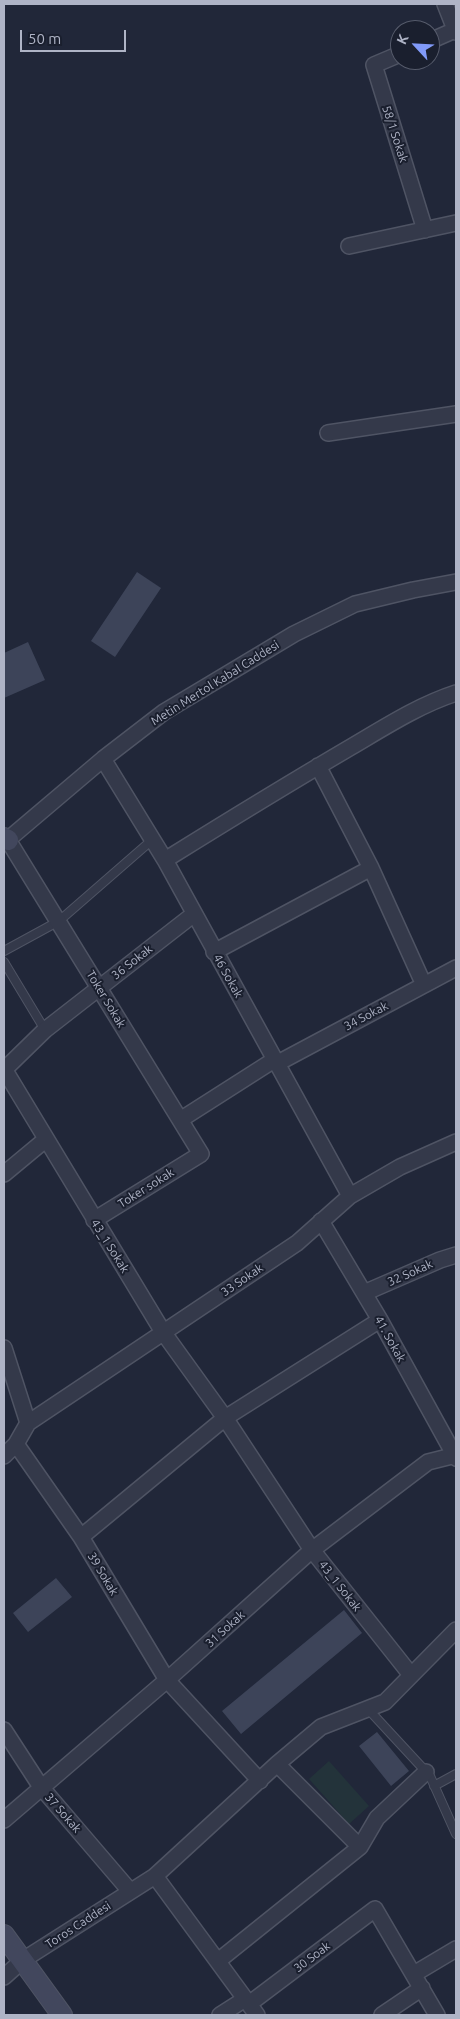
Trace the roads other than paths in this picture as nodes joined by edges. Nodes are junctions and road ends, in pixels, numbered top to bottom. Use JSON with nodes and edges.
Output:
{"nodes":[{"id":1,"x":445,"y":4,"type":"edge"},
{"id":2,"x":456,"y":31,"type":"edge"},
{"id":3,"x":440,"y":37,"type":"edge"},
{"id":4,"x":390,"y":59,"type":"edge"},
{"id":5,"x":456,"y":223,"type":"edge"},
{"id":6,"x":426,"y":230,"type":"junction"},
{"id":7,"x":349,"y":246,"type":"dead end"},
{"id":8,"x":456,"y":414,"type":"edge"},
{"id":9,"x":328,"y":433,"type":"dead end"},
{"id":10,"x":455,"y":588,"type":"edge"},
{"id":11,"x":456,"y":693,"type":"edge"},
{"id":12,"x":103,"y":759,"type":"junction"},
{"id":13,"x":318,"y":766,"type":"junction"},
{"id":14,"x":5,"y":840,"type":"edge"},
{"id":15,"x":152,"y":840,"type":"junction"},
{"id":16,"x":164,"y":860,"type":"junction"},
{"id":17,"x":371,"y":868,"type":"junction"},
{"id":18,"x":194,"y":914,"type":"junction"},
{"id":19,"x":58,"y":921,"type":"junction"},
{"id":20,"x":4,"y":951,"type":"edge"},
{"id":21,"x":214,"y":952,"type":"junction"},
{"id":22,"x":4,"y":962,"type":"edge"},
{"id":23,"x":456,"y":968,"type":"edge"},
{"id":24,"x":424,"y":985,"type":"junction"},
{"id":25,"x":99,"y":988,"type":"junction"},
{"id":26,"x":45,"y":1030,"type":"junction"},
{"id":27,"x":275,"y":1062,"type":"junction"},
{"id":28,"x":4,"y":1070,"type":"edge"},
{"id":29,"x":180,"y":1120,"type":"junction"},
{"id":30,"x":45,"y":1140,"type":"junction"},
{"id":31,"x":456,"y":1142,"type":"edge"},
{"id":32,"x":197,"y":1156,"type":"joint"},
{"id":33,"x":4,"y":1174,"type":"edge"},
{"id":34,"x":350,"y":1196,"type":"junction"},
{"id":35,"x":94,"y":1220,"type":"junction"},
{"id":36,"x":321,"y":1221,"type":"junction"},
{"id":37,"x":456,"y":1255,"type":"edge"},
{"id":38,"x":364,"y":1293,"type":"junction"},
{"id":39,"x":380,"y":1320,"type":"junction"},
{"id":40,"x":163,"y":1332,"type":"junction"},
{"id":41,"x":4,"y":1348,"type":"edge"},
{"id":42,"x":225,"y":1418,"type":"junction"},
{"id":43,"x":28,"y":1423,"type":"junction"},
{"id":44,"x":16,"y":1444,"type":"junction"},
{"id":45,"x":4,"y":1456,"type":"edge"},
{"id":46,"x":456,"y":1456,"type":"edge"},
{"id":47,"x":81,"y":1537,"type":"junction"},
{"id":48,"x":312,"y":1550,"type":"junction"},
{"id":49,"x":456,"y":1633,"type":"edge"},
{"id":50,"x":411,"y":1676,"type":"junction"},
{"id":51,"x":167,"y":1680,"type":"junction"},
{"id":52,"x":368,"y":1709,"type":"junction"},
{"id":53,"x":4,"y":1730,"type":"edge"},
{"id":54,"x":277,"y":1764,"type":"junction"},
{"id":55,"x":456,"y":1774,"type":"edge"},
{"id":56,"x":430,"y":1779,"type":"junction"},
{"id":57,"x":260,"y":1781,"type":"junction"},
{"id":58,"x":41,"y":1787,"type":"junction"},
{"id":59,"x":4,"y":1820,"type":"edge"},
{"id":60,"x":456,"y":1834,"type":"edge"},
{"id":61,"x":360,"y":1847,"type":"junction"},
{"id":62,"x":155,"y":1876,"type":"junction"},
{"id":63,"x":130,"y":1891,"type":"junction"},
{"id":64,"x":4,"y":1935,"type":"edge"},
{"id":65,"x":456,"y":1950,"type":"edge"},
{"id":66,"x":23,"y":1960,"type":"junction"},
{"id":67,"x":218,"y":1961,"type":"junction"},
{"id":68,"x":414,"y":1974,"type":"junction"},
{"id":69,"x":4,"y":1977,"type":"edge"},
{"id":70,"x":422,"y":1988,"type":"junction"},
{"id":71,"x":250,"y":2006,"type":"edge"},
{"id":72,"x":62,"y":2015,"type":"edge"},
{"id":73,"x":220,"y":2015,"type":"edge"},
{"id":74,"x":382,"y":2015,"type":"edge"},
{"id":75,"x":437,"y":2015,"type":"edge"}],
"edges":[{"from":1,"to":2,"type":"street"},
{"from":2,"to":3,"type":"street"},
{"from":4,"to":6,"type":"street","name":"58/1 Sokak"},
{"from":5,"to":6,"type":"street"},
{"from":6,"to":7,"type":"street"},
{"from":8,"to":9,"type":"street"},
{"from":10,"to":12,"type":"street","name":"Metin Mertol Kabal Caddesi"},
{"from":11,"to":13,"type":"street"},
{"from":12,"to":14,"type":"street","name":"Metin Mertol Kabal Caddesi"},
{"from":12,"to":15,"type":"street","name":"46 Sokak"},
{"from":13,"to":16,"type":"street"},
{"from":13,"to":17,"type":"street"},
{"from":14,"to":19,"type":"street","name":"Toker Sokak"},
{"from":15,"to":16,"type":"street","name":"46 Sokak"},
{"from":15,"to":19,"type":"lane"},
{"from":16,"to":18,"type":"street","name":"46 Sokak"},
{"from":17,"to":21,"type":"street"},
{"from":17,"to":24,"type":"street"},
{"from":18,"to":21,"type":"street","name":"46 Sokak"},
{"from":18,"to":25,"type":"street","name":"36 Sokak"},
{"from":19,"to":20,"type":"lane"},
{"from":19,"to":25,"type":"street","name":"Toker Sokak"},
{"from":21,"to":27,"type":"street","name":"46 Sokak"},
{"from":22,"to":26,"type":"lane"},
{"from":23,"to":24,"type":"street","name":"34 Sokak"},
{"from":24,"to":27,"type":"street","name":"34 Sokak"},
{"from":25,"to":26,"type":"street","name":"36 Sokak"},
{"from":25,"to":29,"type":"street","name":"Toker Sokak"},
{"from":26,"to":28,"type":"street","name":"36 Sokak"},
{"from":27,"to":29,"type":"street","name":"34 Sokak"},
{"from":27,"to":34,"type":"street","name":"46 Sokak"},
{"from":28,"to":30,"type":"street","name":"43_1 Sokak"},
{"from":29,"to":32,"type":"street","name":"Toker Sokak"},
{"from":30,"to":33,"type":"street"},
{"from":30,"to":35,"type":"street","name":"43_1 Sokak"},
{"from":31,"to":34,"type":"street","name":"33 Sokak"},
{"from":32,"to":35,"type":"street","name":"Toker sokak"},
{"from":34,"to":36,"type":"street","name":"33 Sokak"},
{"from":35,"to":40,"type":"street","name":"43_1 Sokak"},
{"from":36,"to":38,"type":"street","name":"41. Sokak"},
{"from":36,"to":40,"type":"street","name":"33 Sokak"},
{"from":37,"to":38,"type":"street","name":"32 Sokak"},
{"from":38,"to":39,"type":"street","name":"41. Sokak"},
{"from":39,"to":42,"type":"street"},
{"from":39,"to":46,"type":"street","name":"41. Sokak"},
{"from":40,"to":42,"type":"street","name":"43_1 Sokak"},
{"from":40,"to":43,"type":"street","name":"33 Sokak"},
{"from":41,"to":43,"type":"street"},
{"from":42,"to":47,"type":"street"},
{"from":42,"to":48,"type":"street","name":"43_1 Sokak"},
{"from":43,"to":44,"type":"street"},
{"from":44,"to":45,"type":"street"},
{"from":44,"to":47,"type":"street","name":"39 Sokak"},
{"from":46,"to":48,"type":"street","name":"31 Sokak"},
{"from":47,"to":51,"type":"street","name":"39 Sokak"},
{"from":48,"to":50,"type":"street","name":"43_1 Sokak"},
{"from":48,"to":51,"type":"street","name":"31 Sokak"},
{"from":49,"to":50,"type":"street","name":"Toros Caddesi"},
{"from":50,"to":52,"type":"street","name":"Toros Caddesi"},
{"from":51,"to":57,"type":"street","name":"39 Sokak"},
{"from":51,"to":58,"type":"street","name":"31 Sokak"},
{"from":52,"to":54,"type":"street","name":"Toros Caddesi"},
{"from":52,"to":56,"type":"lane"},
{"from":53,"to":58,"type":"street","name":"37 Sokak"},
{"from":54,"to":57,"type":"street","name":"Toros Caddesi"},
{"from":54,"to":61,"type":"street"},
{"from":55,"to":56,"type":"lane"},
{"from":56,"to":60,"type":"lane"},
{"from":56,"to":61,"type":"street"},
{"from":57,"to":62,"type":"street","name":"Toros Caddesi"},
{"from":58,"to":59,"type":"street","name":"31 Sokak"},
{"from":58,"to":63,"type":"street","name":"37 Sokak"},
{"from":61,"to":67,"type":"street"},
{"from":62,"to":63,"type":"street","name":"Toros Caddesi"},
{"from":62,"to":67,"type":"street"},
{"from":63,"to":66,"type":"street","name":"Toros Caddesi"},
{"from":64,"to":66,"type":"main road"},
{"from":65,"to":68,"type":"street"},
{"from":66,"to":69,"type":"street","name":"Toros Caddesi"},
{"from":66,"to":72,"type":"main road"},
{"from":67,"to":71,"type":"street"},
{"from":68,"to":70,"type":"street"},
{"from":68,"to":71,"type":"street","name":"30 Soak"},
{"from":70,"to":74,"type":"street"},
{"from":70,"to":75,"type":"street"},
{"from":71,"to":73,"type":"street","name":"30 Soak"}]}
